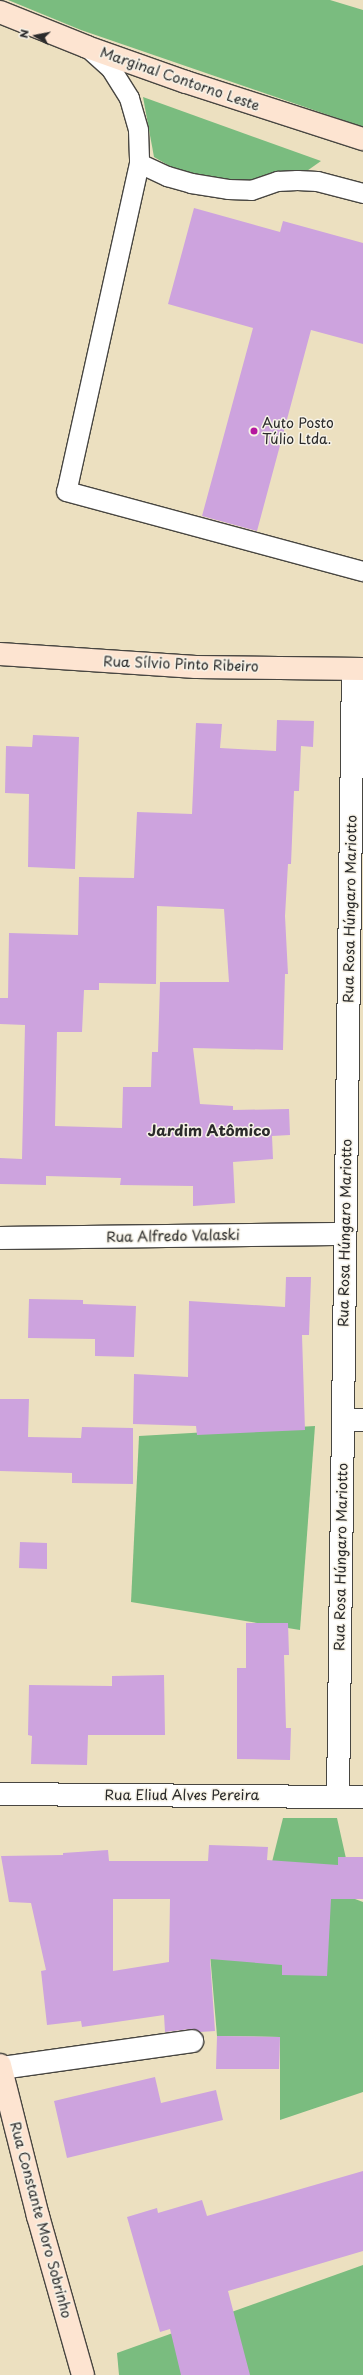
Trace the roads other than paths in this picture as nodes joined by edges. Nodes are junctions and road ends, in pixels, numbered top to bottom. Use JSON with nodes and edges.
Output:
{"nodes":[{"id":1,"x":0,"y":12,"type":"edge"},
{"id":2,"x":87,"y":47,"type":"junction"},
{"id":3,"x":363,"y":139,"type":"edge"},
{"id":4,"x":139,"y":163,"type":"junction"},
{"id":5,"x":363,"y":193,"type":"edge"},
{"id":6,"x":363,"y":571,"type":"edge"},
{"id":7,"x":0,"y":654,"type":"edge"},
{"id":8,"x":358,"y":669,"type":"edge"},
{"id":9,"x":355,"y":1051,"type":"edge"},
{"id":10,"x":345,"y":1234,"type":"junction"},
{"id":11,"x":0,"y":1238,"type":"edge"},
{"id":12,"x":353,"y":1420,"type":"edge"},
{"id":13,"x":0,"y":1794,"type":"edge"},
{"id":14,"x":338,"y":1797,"type":"junction"},
{"id":15,"x":363,"y":1797,"type":"edge"},
{"id":16,"x":192,"y":2041,"type":"dead end"},
{"id":17,"x":0,"y":2065,"type":"edge"},
{"id":18,"x":0,"y":2068,"type":"edge"},
{"id":19,"x":83,"y":2375,"type":"edge"}],
"edges":[{"from":1,"to":2,"type":"main road","name":"Marginal Contorno Leste"},
{"from":2,"to":3,"type":"main road","name":"Marginal Contorno Leste"},
{"from":2,"to":4,"type":"lane"},
{"from":4,"to":5,"type":"lane"},
{"from":4,"to":6,"type":"lane"},
{"from":7,"to":8,"type":"main road","name":"Rua Sílvio Pinto Ribeiro"},
{"from":8,"to":9,"type":"street","name":"Rua Rosa Húngaro Mariotto"},
{"from":9,"to":10,"type":"street","name":"Rua Rosa Húngaro Mariotto"},
{"from":10,"to":11,"type":"street","name":"Rua Alfredo Valaski"},
{"from":10,"to":12,"type":"street","name":"Rua Rosa Húngaro Mariotto"},
{"from":12,"to":14,"type":"street","name":"Rua Rosa Húngaro Mariotto"},
{"from":13,"to":14,"type":"street","name":"Rua Eliud Alves Pereira"},
{"from":14,"to":15,"type":"street","name":"Rua Eliud Alves Pereira"},
{"from":16,"to":18,"type":"street"},
{"from":17,"to":18,"type":"main road","name":"Rua Constante Moro Sobrinho"},
{"from":18,"to":19,"type":"main road","name":"Rua Constante Moro Sobrinho"}]}
